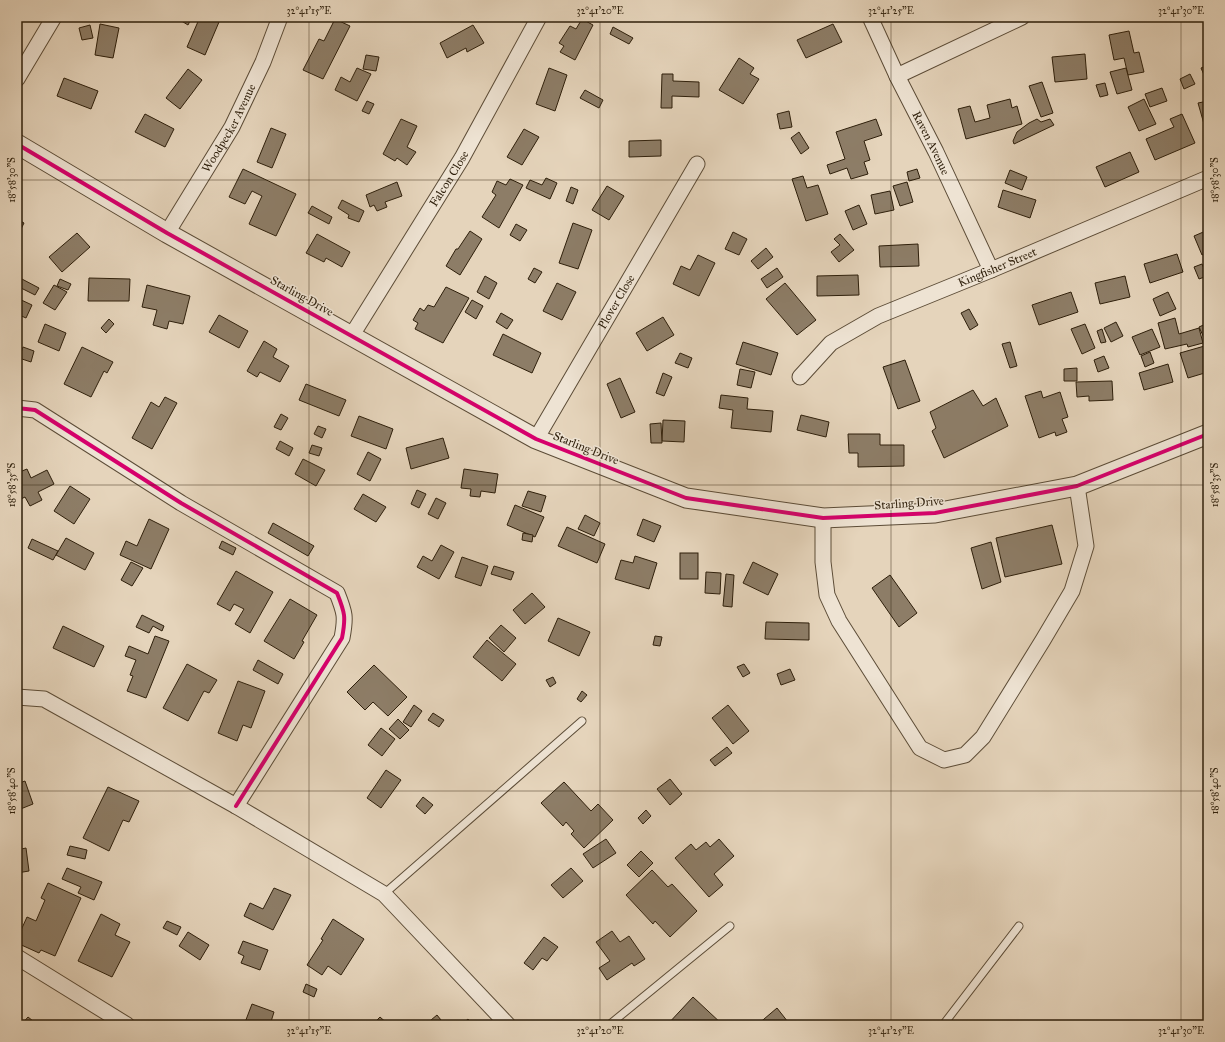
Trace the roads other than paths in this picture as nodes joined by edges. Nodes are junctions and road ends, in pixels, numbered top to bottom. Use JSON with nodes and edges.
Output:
{"nodes":[{"id":1,"x":54,"y":17,"type":"edge"},
{"id":2,"x":280,"y":17,"type":"edge"},
{"id":3,"x":539,"y":17,"type":"edge"},
{"id":4,"x":870,"y":17,"type":"edge"},
{"id":5,"x":1022,"y":17,"type":"edge"},
{"id":6,"x":896,"y":76,"type":"junction"},
{"id":7,"x":17,"y":79,"type":"edge"},
{"id":8,"x":17,"y":144,"type":"edge"},
{"id":9,"x":697,"y":164,"type":"dead end"},
{"id":10,"x":1208,"y":178,"type":"edge"},
{"id":11,"x":167,"y":233,"type":"junction"},
{"id":12,"x":991,"y":270,"type":"junction"},
{"id":13,"x":352,"y":335,"type":"junction"},
{"id":14,"x":800,"y":376,"type":"dead end"},
{"id":15,"x":17,"y":408,"type":"edge"},
{"id":16,"x":1208,"y":434,"type":"edge"},
{"id":17,"x":536,"y":439,"type":"junction"},
{"id":18,"x":1077,"y":486,"type":"junction"},
{"id":19,"x":823,"y":518,"type":"junction"},
{"id":20,"x":17,"y":697,"type":"edge"},
{"id":21,"x":582,"y":721,"type":"dead end"},
{"id":22,"x":236,"y":806,"type":"junction"},
{"id":23,"x":384,"y":894,"type":"junction"},
{"id":24,"x":730,"y":926,"type":"dead end"},
{"id":25,"x":1019,"y":926,"type":"dead end"},
{"id":26,"x":17,"y":957,"type":"edge"},
{"id":27,"x":127,"y":1025,"type":"edge"},
{"id":28,"x":508,"y":1025,"type":"edge"},
{"id":29,"x":609,"y":1025,"type":"edge"},
{"id":30,"x":943,"y":1025,"type":"edge"}],
"edges":[{"from":1,"to":7,"type":"street"},
{"from":2,"to":11,"type":"street","name":"Woodpecker Avenue"},
{"from":3,"to":13,"type":"street","name":"Falcon Close"},
{"from":4,"to":6,"type":"street","name":"Raven Avenue"},
{"from":5,"to":6,"type":"street"},
{"from":6,"to":12,"type":"street","name":"Raven Avenue"},
{"from":8,"to":11,"type":"street","name":"Starling Drive"},
{"from":9,"to":17,"type":"street","name":"Plover Close"},
{"from":10,"to":12,"type":"street","name":"Kingfisher Street"},
{"from":11,"to":13,"type":"street","name":"Starling Drive"},
{"from":12,"to":14,"type":"street","name":"Kingfisher Street"},
{"from":13,"to":17,"type":"street","name":"Starling Drive"},
{"from":15,"to":22,"type":"street"},
{"from":16,"to":18,"type":"street","name":"Starling Drive"},
{"from":17,"to":19,"type":"street","name":"Starling Drive"},
{"from":18,"to":19,"type":"street","name":"Starling Drive"},
{"from":18,"to":19,"type":"street"},
{"from":20,"to":22,"type":"street"},
{"from":21,"to":23,"type":"lane"},
{"from":22,"to":23,"type":"street"},
{"from":23,"to":28,"type":"street"},
{"from":24,"to":29,"type":"lane"},
{"from":25,"to":30,"type":"lane"},
{"from":26,"to":27,"type":"street"}]}
